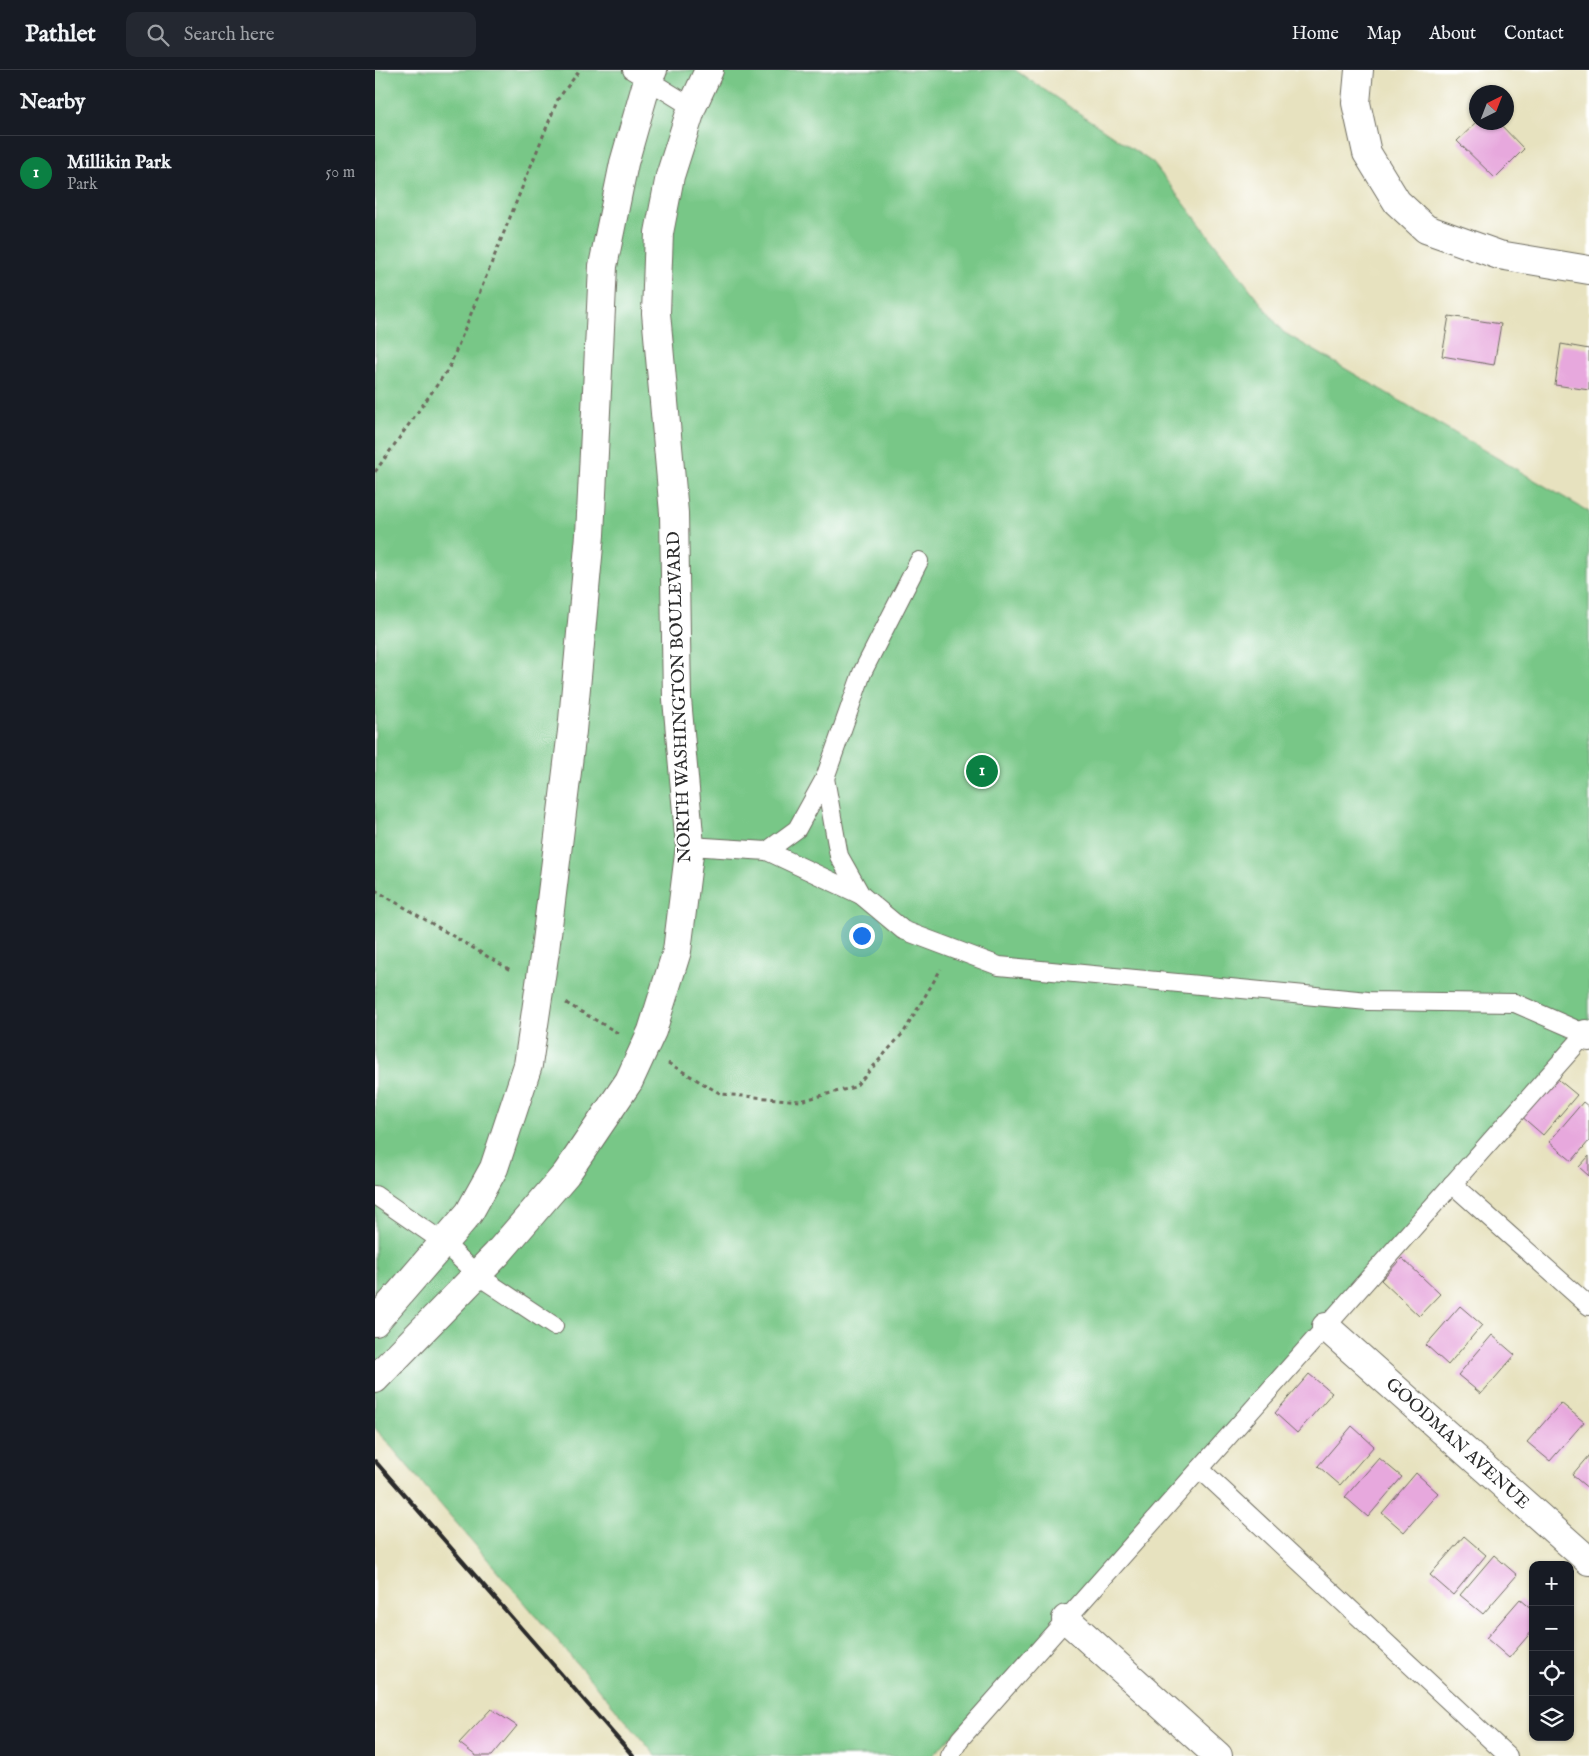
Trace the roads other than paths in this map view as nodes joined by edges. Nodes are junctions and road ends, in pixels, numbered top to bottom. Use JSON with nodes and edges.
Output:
{"nodes":[{"id":1,"x":709,"y":70,"type":"edge"},
{"id":2,"x":1359,"y":70,"type":"edge"},
{"id":3,"x":645,"y":73,"type":"edge"},
{"id":4,"x":692,"y":106,"type":"junction"},
{"id":5,"x":1589,"y":270,"type":"edge"},
{"id":6,"x":919,"y":561,"type":"dead end"},
{"id":7,"x":825,"y":778,"type":"junction"},
{"id":8,"x":690,"y":846,"type":"junction"},
{"id":9,"x":767,"y":851,"type":"junction"},
{"id":10,"x":861,"y":895,"type":"junction"},
{"id":11,"x":1588,"y":1034,"type":"edge"},
{"id":12,"x":1452,"y":1184,"type":"junction"},
{"id":13,"x":375,"y":1195,"type":"edge"},
{"id":14,"x":443,"y":1242,"type":"junction"},
{"id":15,"x":477,"y":1275,"type":"junction"},
{"id":16,"x":1589,"y":1306,"type":"edge"},
{"id":17,"x":375,"y":1322,"type":"edge"},
{"id":18,"x":554,"y":1326,"type":"dead end"},
{"id":19,"x":1325,"y":1327,"type":"junction"},
{"id":20,"x":375,"y":1379,"type":"edge"},
{"id":21,"x":1200,"y":1469,"type":"junction"},
{"id":22,"x":1589,"y":1561,"type":"edge"},
{"id":23,"x":1066,"y":1619,"type":"junction"},
{"id":24,"x":950,"y":1756,"type":"edge"},
{"id":25,"x":1217,"y":1756,"type":"edge"},
{"id":26,"x":1508,"y":1756,"type":"edge"}],
"edges":[{"from":1,"to":4,"type":"street","name":"NORTH WASHINGTON BOULEVARD"},
{"from":2,"to":5,"type":"street"},
{"from":3,"to":4,"type":"lane"},
{"from":3,"to":14,"type":"street"},
{"from":4,"to":8,"type":"street","name":"NORTH WASHINGTON BOULEVARD"},
{"from":6,"to":7,"type":"lane"},
{"from":7,"to":9,"type":"lane"},
{"from":7,"to":10,"type":"lane"},
{"from":8,"to":9,"type":"lane"},
{"from":8,"to":15,"type":"street","name":"NORTH WASHINGTON BOULEVARD"},
{"from":9,"to":10,"type":"lane"},
{"from":10,"to":11,"type":"lane"},
{"from":11,"to":12,"type":"lane"},
{"from":12,"to":16,"type":"lane"},
{"from":12,"to":19,"type":"lane"},
{"from":13,"to":14,"type":"lane"},
{"from":14,"to":15,"type":"lane"},
{"from":14,"to":17,"type":"street"},
{"from":15,"to":18,"type":"lane"},
{"from":15,"to":20,"type":"street","name":"NORTH WASHINGTON BOULEVARD"},
{"from":19,"to":21,"type":"lane"},
{"from":19,"to":22,"type":"street","name":"GOODMAN AVENUE"},
{"from":21,"to":23,"type":"lane"},
{"from":21,"to":26,"type":"lane"},
{"from":23,"to":24,"type":"lane"},
{"from":23,"to":25,"type":"street"}]}
